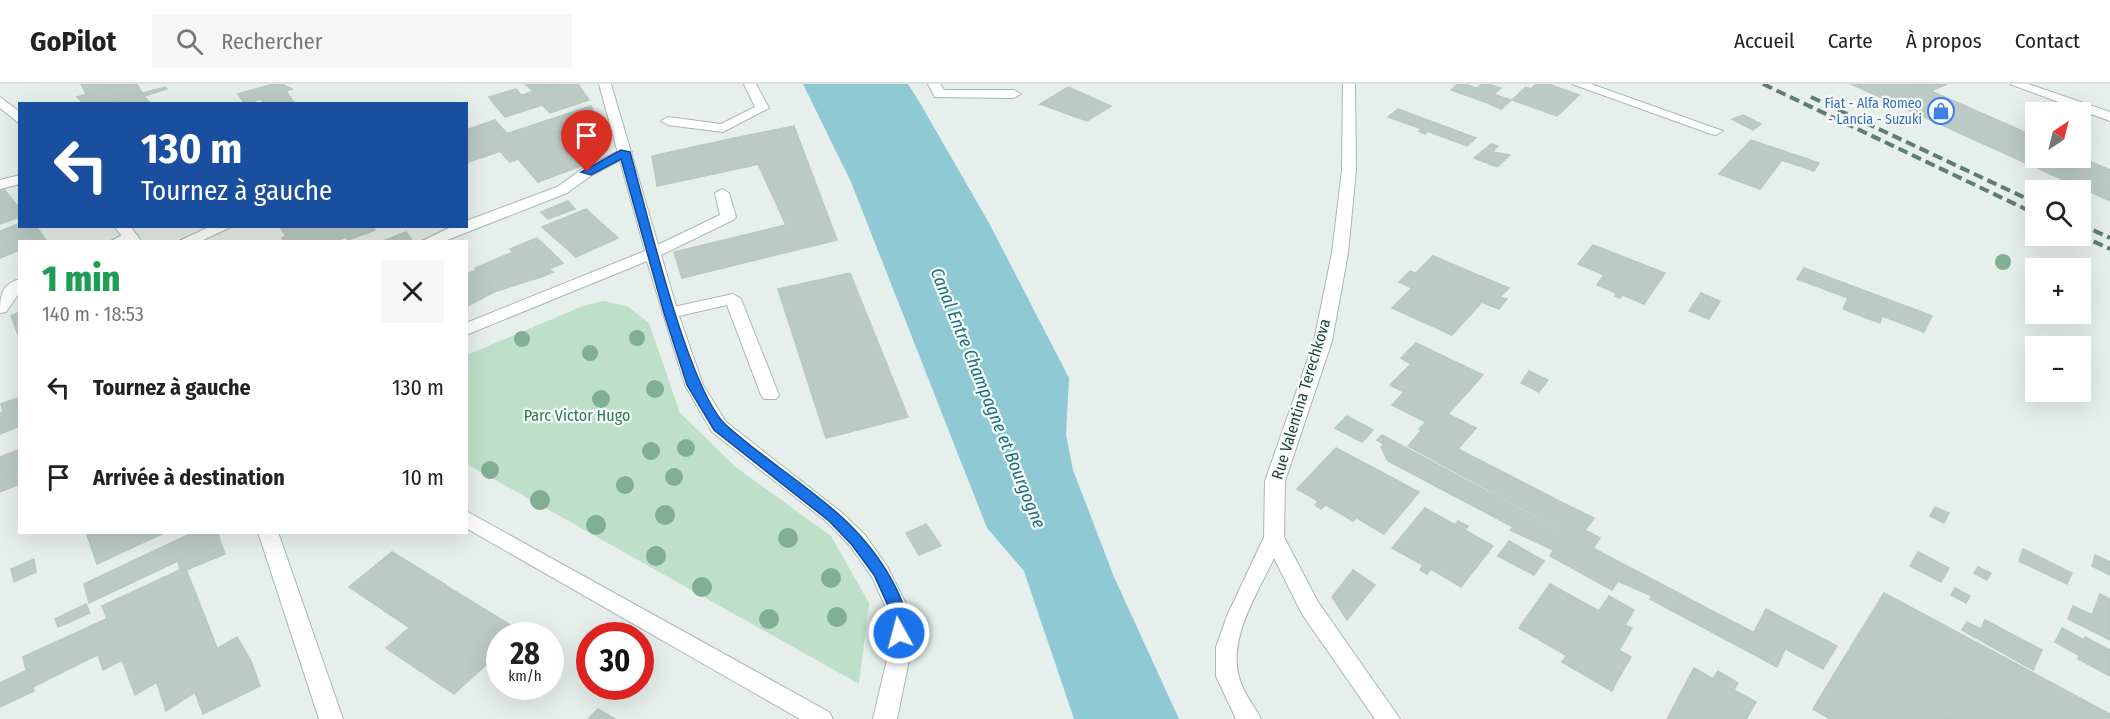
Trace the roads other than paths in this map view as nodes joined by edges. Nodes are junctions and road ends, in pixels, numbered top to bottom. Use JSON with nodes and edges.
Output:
{"nodes":[{"id":1,"x":605,"y":84,"type":"edge"},
{"id":2,"x":750,"y":84,"type":"edge"},
{"id":3,"x":1349,"y":84,"type":"edge"},
{"id":4,"x":1578,"y":84,"type":"edge"},
{"id":5,"x":2016,"y":84,"type":"edge"},
{"id":6,"x":937,"y":89,"type":"edge"},
{"id":7,"x":1014,"y":94,"type":"dead end"},
{"id":8,"x":0,"y":101,"type":"edge"},
{"id":9,"x":2110,"y":117,"type":"edge"},
{"id":10,"x":18,"y":118,"type":"edge"},
{"id":11,"x":668,"y":121,"type":"dead end"},
{"id":12,"x":1716,"y":131,"type":"dead end"},
{"id":13,"x":625,"y":152,"type":"junction"},
{"id":14,"x":18,"y":180,"type":"edge"},
{"id":15,"x":0,"y":185,"type":"edge"},
{"id":16,"x":722,"y":193,"type":"dead end"},
{"id":17,"x":468,"y":226,"type":"edge"},
{"id":18,"x":221,"y":228,"type":"edge"},
{"id":19,"x":463,"y":228,"type":"edge"},
{"id":20,"x":189,"y":240,"type":"edge"},
{"id":21,"x":432,"y":240,"type":"edge"},
{"id":22,"x":653,"y":253,"type":"junction"},
{"id":23,"x":18,"y":285,"type":"edge"},
{"id":24,"x":0,"y":308,"type":"edge"},
{"id":25,"x":670,"y":313,"type":"junction"},
{"id":26,"x":468,"y":329,"type":"edge"},
{"id":27,"x":770,"y":395,"type":"dead end"},
{"id":28,"x":468,"y":519,"type":"edge"},
{"id":29,"x":269,"y":534,"type":"edge"},
{"id":30,"x":1274,"y":537,"type":"junction"},
{"id":31,"x":331,"y":719,"type":"edge"},
{"id":32,"x":821,"y":719,"type":"edge"},
{"id":33,"x":885,"y":719,"type":"edge"},
{"id":34,"x":1249,"y":719,"type":"edge"},
{"id":35,"x":1388,"y":719,"type":"edge"}],
"edges":[{"from":1,"to":13,"type":"street"},
{"from":2,"to":11,"type":"street"},
{"from":3,"to":30,"type":"street","name":"Rue Valentina Terechkova"},
{"from":4,"to":12,"type":"street"},
{"from":5,"to":9,"type":"street"},
{"from":6,"to":7,"type":"street"},
{"from":8,"to":10,"type":"street"},
{"from":13,"to":17,"type":"street"},
{"from":13,"to":22,"type":"street"},
{"from":14,"to":15,"type":"street"},
{"from":16,"to":22,"type":"street"},
{"from":18,"to":20,"type":"street"},
{"from":19,"to":21,"type":"street"},
{"from":22,"to":25,"type":"street"},
{"from":22,"to":26,"type":"street"},
{"from":23,"to":24,"type":"street"},
{"from":25,"to":27,"type":"street"},
{"from":25,"to":33,"type":"street"},
{"from":28,"to":32,"type":"street"},
{"from":29,"to":31,"type":"street"},
{"from":30,"to":34,"type":"street"},
{"from":30,"to":35,"type":"street","name":"Rue Valentina Terechkova"}]}
